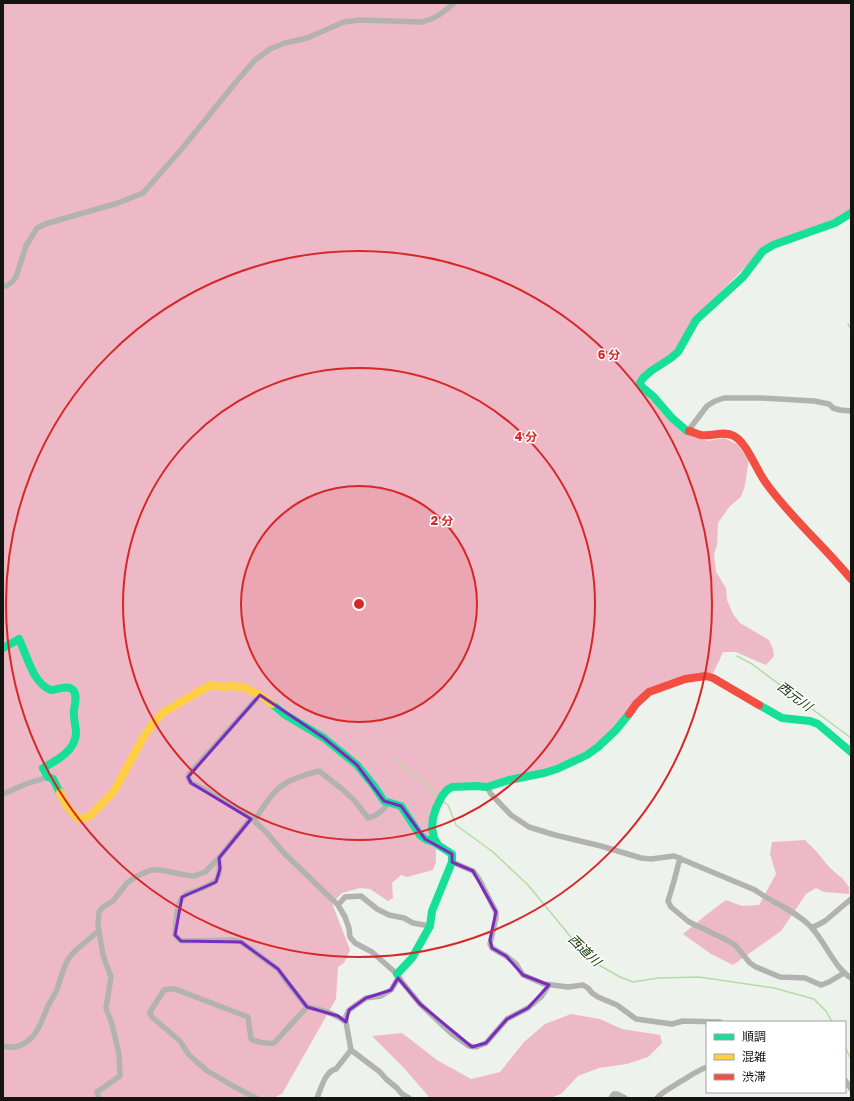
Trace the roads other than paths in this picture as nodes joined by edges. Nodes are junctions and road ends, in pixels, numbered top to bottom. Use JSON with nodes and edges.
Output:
{"nodes":[{"id":1,"x":454,"y":3,"type":"edge"},
{"id":2,"x":851,"y":213,"type":"edge"},
{"id":3,"x":3,"y":286,"type":"edge"},
{"id":4,"x":851,"y":410,"type":"edge"},
{"id":5,"x":687,"y":432,"type":"junction"},
{"id":6,"x":851,"y":579,"type":"edge"},
{"id":7,"x":3,"y":648,"type":"edge"},
{"id":8,"x":260,"y":695,"type":"junction"},
{"id":9,"x":851,"y":752,"type":"edge"},
{"id":10,"x":48,"y":777,"type":"junction"},
{"id":11,"x":487,"y":787,"type":"junction"},
{"id":12,"x":3,"y":794,"type":"edge"},
{"id":13,"x":384,"y":801,"type":"junction"},
{"id":14,"x":252,"y":819,"type":"junction"},
{"id":15,"x":436,"y":843,"type":"junction"},
{"id":16,"x":218,"y":858,"type":"junction"},
{"id":17,"x":680,"y":858,"type":"junction"},
{"id":18,"x":452,"y":862,"type":"junction"},
{"id":19,"x":851,"y":899,"type":"edge"},
{"id":20,"x":338,"y":906,"type":"junction"},
{"id":21,"x":430,"y":926,"type":"junction"},
{"id":22,"x":812,"y":928,"type":"junction"},
{"id":23,"x":99,"y":930,"type":"junction"},
{"id":24,"x":844,"y":973,"type":"junction"},
{"id":25,"x":398,"y":976,"type":"junction"},
{"id":26,"x":851,"y":978,"type":"edge"},
{"id":27,"x":549,"y":985,"type":"junction"},
{"id":28,"x":307,"y":1007,"type":"junction"},
{"id":29,"x":346,"y":1022,"type":"junction"},
{"id":30,"x":706,"y":1022,"type":"edge"},
{"id":31,"x":3,"y":1046,"type":"edge"},
{"id":32,"x":351,"y":1050,"type":"junction"},
{"id":33,"x":706,"y":1066,"type":"edge"},
{"id":34,"x":99,"y":1098,"type":"edge"},
{"id":35,"x":256,"y":1098,"type":"edge"},
{"id":36,"x":317,"y":1098,"type":"edge"},
{"id":37,"x":409,"y":1098,"type":"edge"},
{"id":38,"x":611,"y":1098,"type":"edge"},
{"id":39,"x":625,"y":1098,"type":"edge"},
{"id":40,"x":657,"y":1098,"type":"edge"}],
"edges":[{"from":1,"to":3,"type":"street"},
{"from":2,"to":5,"type":"street"},
{"from":4,"to":5,"type":"street"},
{"from":5,"to":6,"type":"street"},
{"from":7,"to":10,"type":"street"},
{"from":8,"to":10,"type":"street"},
{"from":8,"to":13,"type":"street"},
{"from":8,"to":14,"type":"street"},
{"from":9,"to":11,"type":"street"},
{"from":10,"to":12,"type":"street"},
{"from":11,"to":15,"type":"street"},
{"from":11,"to":17,"type":"street"},
{"from":13,"to":14,"type":"street"},
{"from":13,"to":15,"type":"street"},
{"from":14,"to":16,"type":"street"},
{"from":14,"to":20,"type":"street"},
{"from":15,"to":18,"type":"street"},
{"from":16,"to":23,"type":"street"},
{"from":16,"to":28,"type":"street"},
{"from":17,"to":22,"type":"street"},
{"from":17,"to":24,"type":"street"},
{"from":18,"to":21,"type":"street"},
{"from":18,"to":27,"type":"street"},
{"from":19,"to":22,"type":"street"},
{"from":20,"to":21,"type":"street"},
{"from":20,"to":25,"type":"street"},
{"from":21,"to":25,"type":"street"},
{"from":22,"to":24,"type":"street"},
{"from":23,"to":31,"type":"street"},
{"from":23,"to":34,"type":"street"},
{"from":24,"to":26,"type":"street"},
{"from":25,"to":27,"type":"street"},
{"from":25,"to":29,"type":"street"},
{"from":27,"to":30,"type":"street"},
{"from":28,"to":29,"type":"street"},
{"from":28,"to":35,"type":"street"},
{"from":29,"to":32,"type":"street"},
{"from":32,"to":36,"type":"street"},
{"from":32,"to":37,"type":"street"},
{"from":33,"to":40,"type":"street"},
{"from":38,"to":39,"type":"street"}]}
